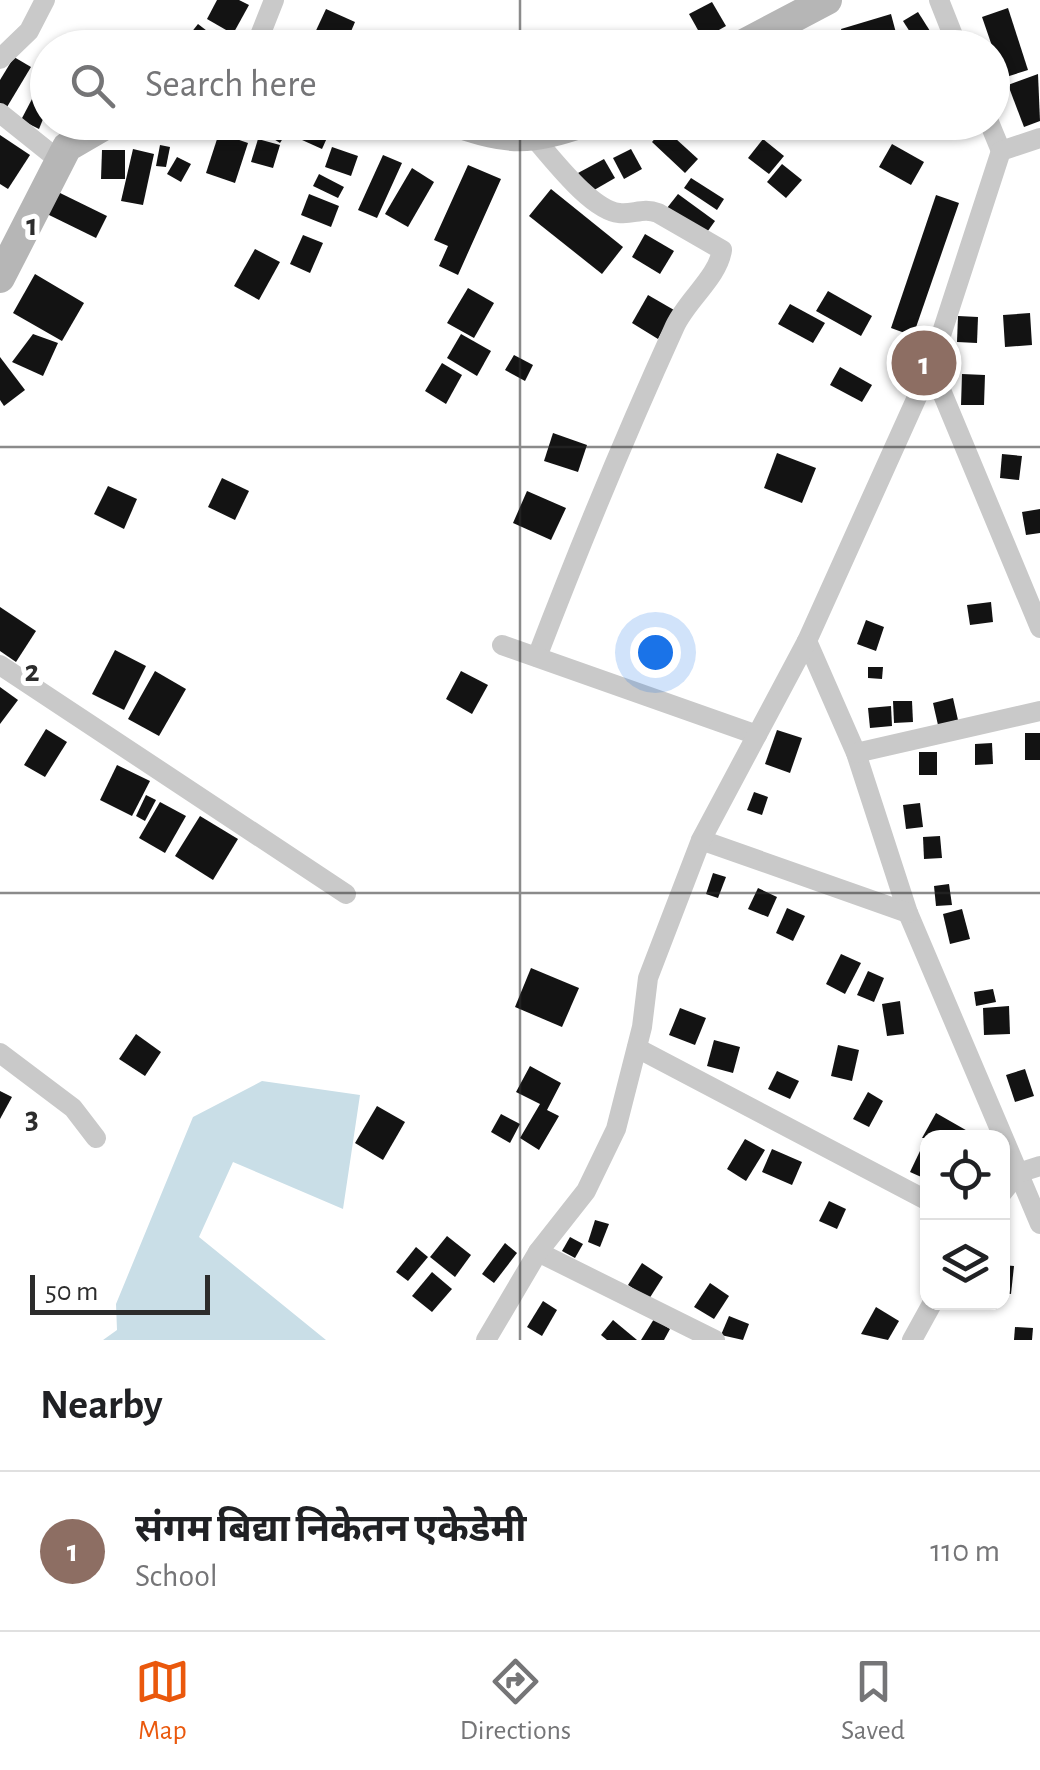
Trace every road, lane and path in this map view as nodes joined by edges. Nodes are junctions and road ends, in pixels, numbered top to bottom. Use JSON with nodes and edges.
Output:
{"nodes":[{"id":1,"x":45,"y":0,"type":"edge"},
{"id":2,"x":274,"y":0,"type":"edge"},
{"id":3,"x":827,"y":0,"type":"edge"},
{"id":4,"x":938,"y":0,"type":"edge"},
{"id":5,"x":262,"y":30,"type":"edge"},
{"id":6,"x":770,"y":30,"type":"edge"},
{"id":7,"x":950,"y":30,"type":"edge"},
{"id":8,"x":0,"y":59,"type":"edge"},
{"id":9,"x":0,"y":113,"type":"edge"},
{"id":10,"x":30,"y":138,"type":"edge"},
{"id":11,"x":1040,"y":138,"type":"edge"},
{"id":12,"x":33,"y":140,"type":"edge"},
{"id":13,"x":78,"y":140,"type":"edge"},
{"id":14,"x":536,"y":140,"type":"edge"},
{"id":15,"x":996,"y":140,"type":"edge"},
{"id":16,"x":1000,"y":151,"type":"junction"},
{"id":17,"x":60,"y":162,"type":"junction"},
{"id":18,"x":0,"y":278,"type":"edge"},
{"id":19,"x":931,"y":366,"type":"junction"},
{"id":20,"x":1040,"y":628,"type":"edge"},
{"id":21,"x":807,"y":642,"type":"junction"},
{"id":22,"x":502,"y":645,"type":"dead end"},
{"id":23,"x":536,"y":657,"type":"junction"},
{"id":24,"x":0,"y":665,"type":"edge"},
{"id":25,"x":1040,"y":712,"type":"edge"},
{"id":26,"x":757,"y":735,"type":"junction"},
{"id":27,"x":856,"y":752,"type":"junction"},
{"id":28,"x":701,"y":840,"type":"junction"},
{"id":29,"x":346,"y":894,"type":"dead end"},
{"id":30,"x":908,"y":913,"type":"junction"},
{"id":31,"x":637,"y":1048,"type":"junction"},
{"id":32,"x":0,"y":1054,"type":"edge"},
{"id":33,"x":96,"y":1138,"type":"dead end"},
{"id":34,"x":1040,"y":1166,"type":"edge"},
{"id":35,"x":1018,"y":1173,"type":"junction"},
{"id":36,"x":1010,"y":1183,"type":"edge"},
{"id":37,"x":920,"y":1197,"type":"edge"},
{"id":38,"x":1040,"y":1224,"type":"edge"},
{"id":39,"x":538,"y":1252,"type":"junction"},
{"id":40,"x":928,"y":1310,"type":"edge"},
{"id":41,"x":486,"y":1340,"type":"edge"},
{"id":42,"x":715,"y":1340,"type":"edge"},
{"id":43,"x":912,"y":1340,"type":"edge"}],
"edges":[{"from":1,"to":8,"type":"street"},
{"from":2,"to":5,"type":"street"},
{"from":3,"to":6,"type":"street"},
{"from":4,"to":7,"type":"street"},
{"from":9,"to":10,"type":"street"},
{"from":11,"to":16,"type":"street"},
{"from":12,"to":17,"type":"street"},
{"from":13,"to":17,"type":"street"},
{"from":14,"to":23,"type":"street"},
{"from":15,"to":16,"type":"street"},
{"from":16,"to":19,"type":"street"},
{"from":17,"to":18,"type":"street"},
{"from":19,"to":20,"type":"street"},
{"from":19,"to":21,"type":"street"},
{"from":21,"to":26,"type":"street"},
{"from":21,"to":27,"type":"street"},
{"from":22,"to":23,"type":"street"},
{"from":23,"to":26,"type":"street"},
{"from":24,"to":29,"type":"street"},
{"from":25,"to":27,"type":"street"},
{"from":26,"to":28,"type":"street"},
{"from":27,"to":30,"type":"street"},
{"from":28,"to":30,"type":"street"},
{"from":28,"to":31,"type":"street"},
{"from":30,"to":35,"type":"street"},
{"from":31,"to":37,"type":"street"},
{"from":31,"to":39,"type":"street"},
{"from":32,"to":33,"type":"street"},
{"from":34,"to":35,"type":"street"},
{"from":35,"to":36,"type":"street"},
{"from":35,"to":38,"type":"street"},
{"from":39,"to":41,"type":"street"},
{"from":39,"to":42,"type":"street"},
{"from":40,"to":43,"type":"street"}]}
